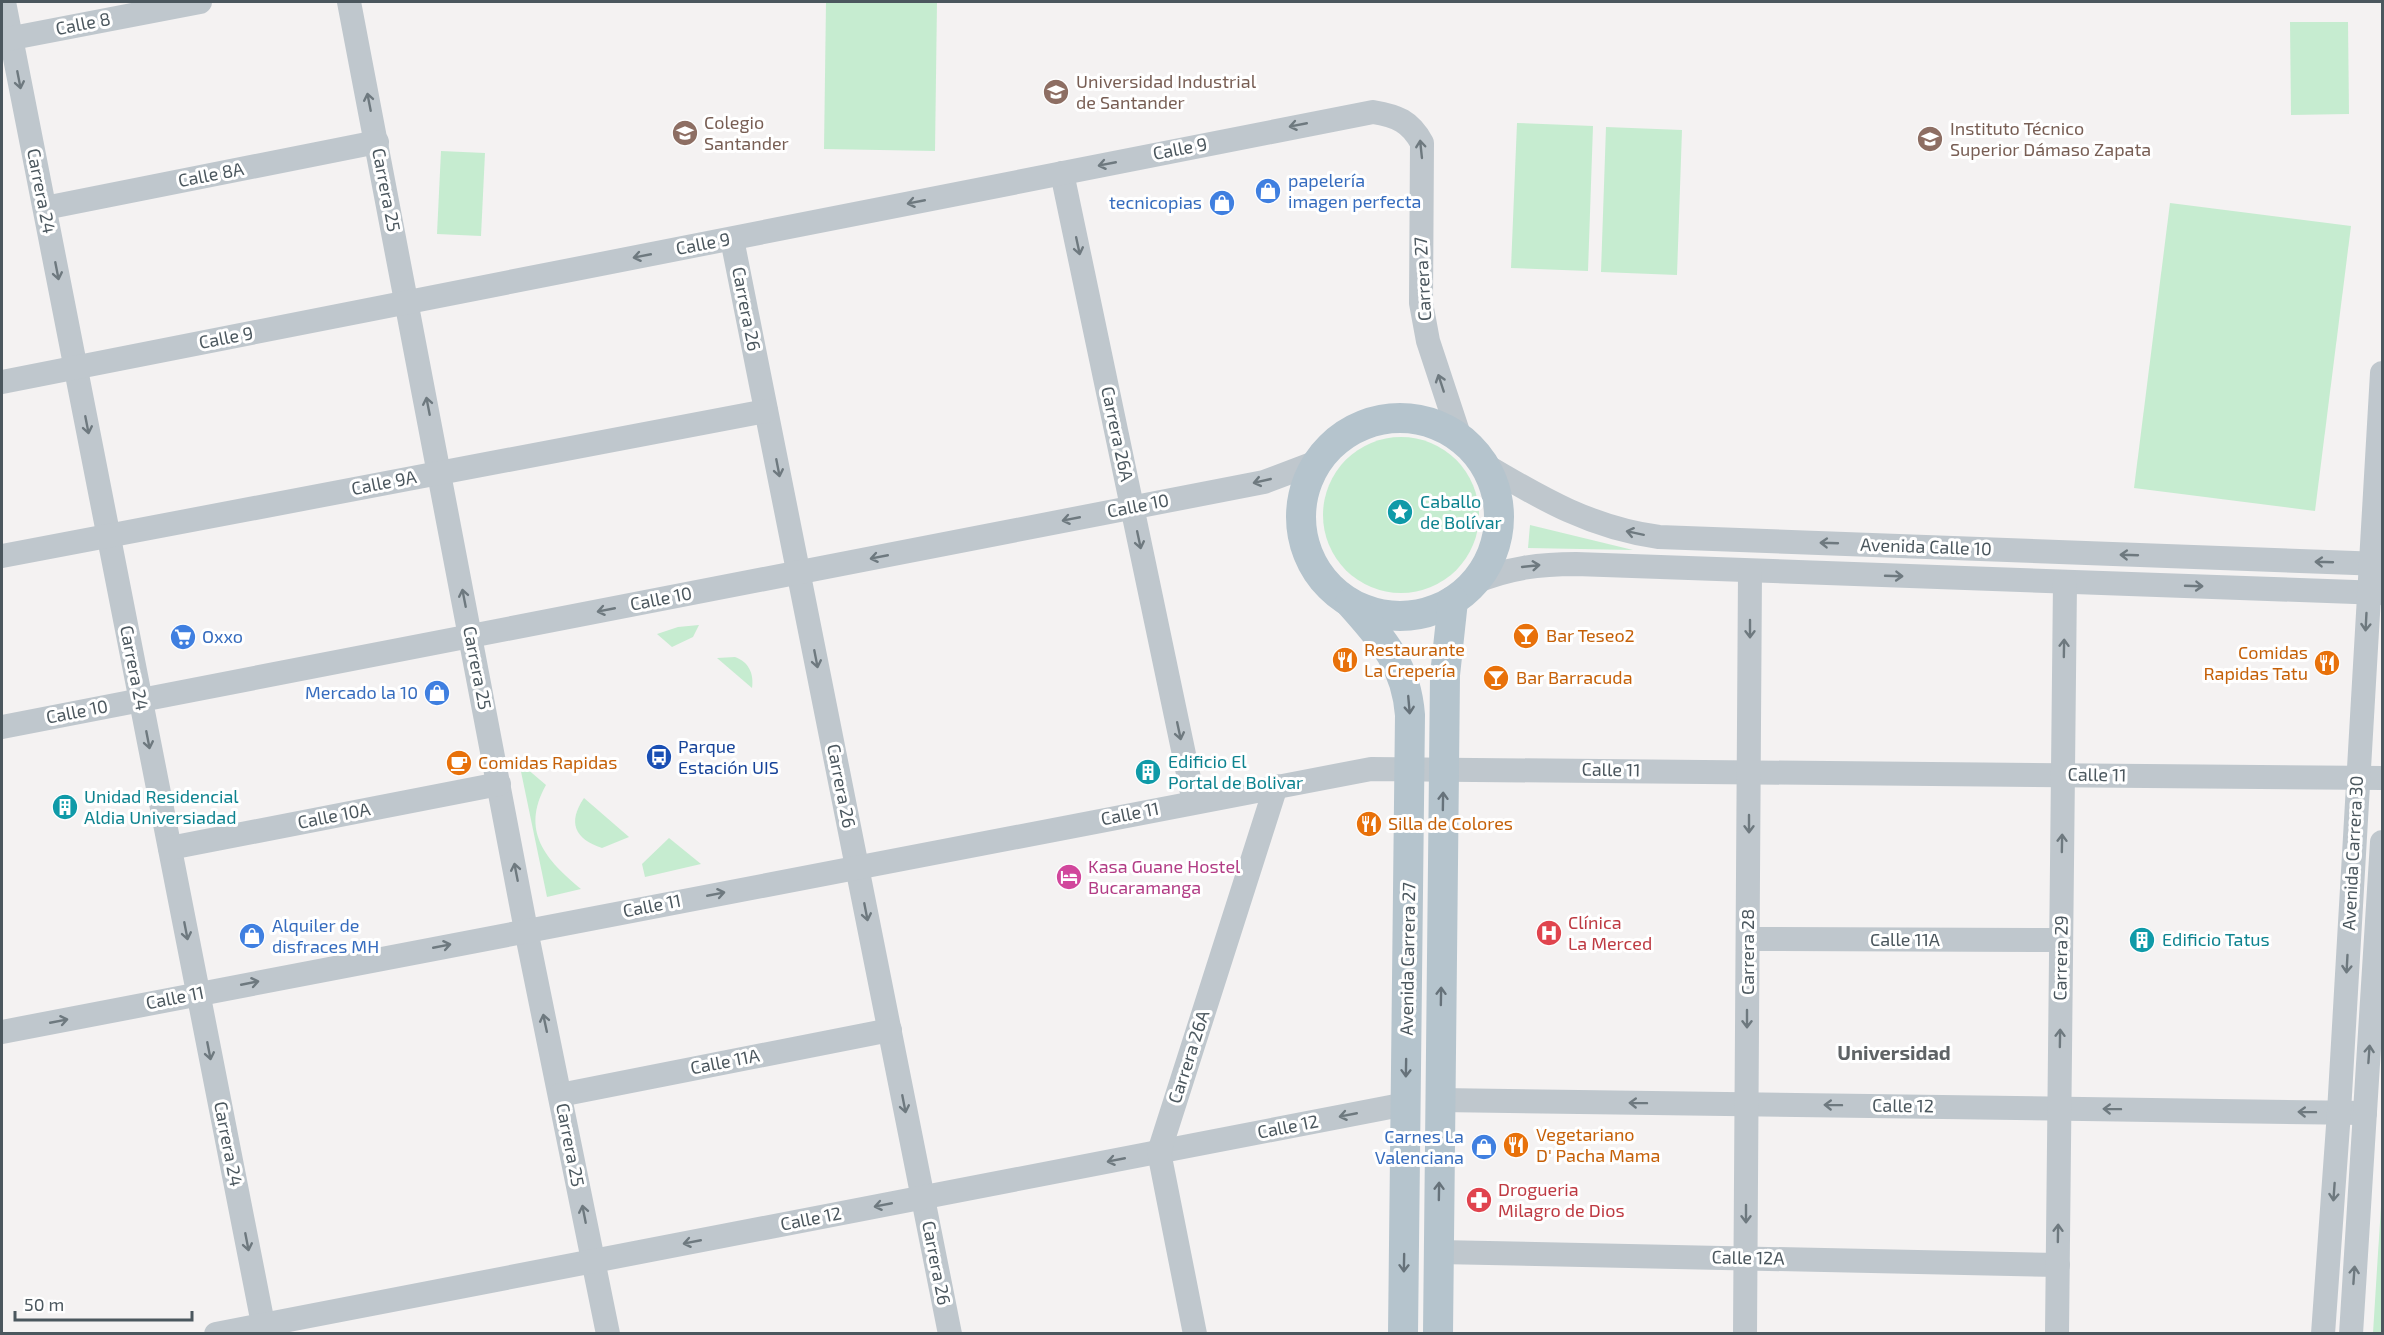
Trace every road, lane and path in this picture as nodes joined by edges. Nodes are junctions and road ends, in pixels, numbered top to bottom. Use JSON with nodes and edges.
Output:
{"nodes":[{"id":1,"x":4,"y":2,"type":"edge"},
{"id":2,"x":200,"y":2,"type":"edge"},
{"id":3,"x":349,"y":2,"type":"edge"},
{"id":4,"x":6,"y":39,"type":"edge"},
{"id":5,"x":1404,"y":120,"type":"joint"},
{"id":6,"x":377,"y":142,"type":"junction"},
{"id":7,"x":1062,"y":172,"type":"junction"},
{"id":8,"x":45,"y":208,"type":"junction"},
{"id":9,"x":732,"y":239,"type":"junction"},
{"id":10,"x":408,"y":303,"type":"junction"},
{"id":11,"x":75,"y":367,"type":"junction"},
{"id":12,"x":2382,"y":373,"type":"edge"},
{"id":13,"x":2,"y":382,"type":"edge"},
{"id":14,"x":766,"y":411,"type":"junction"},
{"id":15,"x":1460,"y":438,"type":"junction"},
{"id":16,"x":1317,"y":462,"type":"junction"},
{"id":17,"x":1485,"y":465,"type":"junction"},
{"id":18,"x":440,"y":472,"type":"junction"},
{"id":19,"x":1132,"y":507,"type":"junction"},
{"id":20,"x":108,"y":535,"type":"junction"},
{"id":21,"x":2,"y":556,"type":"edge"},
{"id":22,"x":2376,"y":564,"type":"edge"},
{"id":23,"x":1750,"y":571,"type":"junction"},
{"id":24,"x":798,"y":572,"type":"junction"},
{"id":25,"x":1475,"y":582,"type":"junction"},
{"id":26,"x":2065,"y":582,"type":"junction"},
{"id":27,"x":2375,"y":593,"type":"edge"},
{"id":28,"x":1453,"y":601,"type":"junction"},
{"id":29,"x":1350,"y":603,"type":"junction"},
{"id":30,"x":471,"y":636,"type":"junction"},
{"id":31,"x":141,"y":700,"type":"junction"},
{"id":32,"x":2,"y":727,"type":"edge"},
{"id":33,"x":1410,"y":768,"type":"junction"},
{"id":34,"x":1444,"y":769,"type":"junction"},
{"id":35,"x":1749,"y":772,"type":"junction"},
{"id":36,"x":2063,"y":775,"type":"junction"},
{"id":37,"x":2358,"y":778,"type":"junction"},
{"id":38,"x":2382,"y":778,"type":"edge"},
{"id":39,"x":499,"y":783,"type":"junction"},
{"id":40,"x":1276,"y":786,"type":"junction"},
{"id":41,"x":1194,"y":802,"type":"junction"},
{"id":42,"x":2382,"y":842,"type":"edge"},
{"id":43,"x":170,"y":848,"type":"junction"},
{"id":44,"x":857,"y":866,"type":"junction"},
{"id":45,"x":526,"y":930,"type":"junction"},
{"id":46,"x":1748,"y":939,"type":"junction"},
{"id":47,"x":2061,"y":940,"type":"junction"},
{"id":48,"x":198,"y":994,"type":"junction"},
{"id":49,"x":890,"y":1030,"type":"junction"},
{"id":50,"x":2,"y":1032,"type":"edge"},
{"id":51,"x":560,"y":1095,"type":"junction"},
{"id":52,"x":1440,"y":1100,"type":"junction"},
{"id":53,"x":1406,"y":1104,"type":"junction"},
{"id":54,"x":1747,"y":1104,"type":"junction"},
{"id":55,"x":2060,"y":1108,"type":"junction"},
{"id":56,"x":2339,"y":1112,"type":"junction"},
{"id":57,"x":2365,"y":1113,"type":"junction"},
{"id":58,"x":1159,"y":1152,"type":"junction"},
{"id":59,"x":923,"y":1197,"type":"junction"},
{"id":60,"x":1439,"y":1252,"type":"junction"},
{"id":61,"x":1745,"y":1258,"type":"junction"},
{"id":62,"x":594,"y":1261,"type":"junction"},
{"id":63,"x":2058,"y":1265,"type":"junction"},
{"id":64,"x":264,"y":1329,"type":"edge"},
{"id":65,"x":216,"y":1334,"type":"edge"},
{"id":66,"x":608,"y":1334,"type":"edge"},
{"id":67,"x":950,"y":1334,"type":"edge"},
{"id":68,"x":1195,"y":1334,"type":"edge"},
{"id":69,"x":1403,"y":1334,"type":"edge"},
{"id":70,"x":1438,"y":1334,"type":"edge"},
{"id":71,"x":1745,"y":1334,"type":"edge"},
{"id":72,"x":2057,"y":1334,"type":"edge"},
{"id":73,"x":2324,"y":1334,"type":"edge"},
{"id":74,"x":2351,"y":1334,"type":"edge"}],
"edges":[{"from":1,"to":4,"type":"street","name":"Carrera 24"},
{"from":2,"to":4,"type":"street","name":"Calle 8"},
{"from":6,"to":3,"type":"street","name":"Carrera 25","one_way":true},
{"from":4,"to":8,"type":"street","name":"Carrera 24","one_way":true},
{"from":5,"to":7,"type":"street","name":"Calle 9","one_way":true},
{"from":15,"to":5,"type":"street","name":"Carrera 27","one_way":true},
{"from":6,"to":8,"type":"street","name":"Calle 8A"},
{"from":6,"to":10,"type":"street","name":"Carrera 25"},
{"from":7,"to":9,"type":"street","name":"Calle 9","one_way":true},
{"from":7,"to":19,"type":"street","name":"Carrera 26A","one_way":true},
{"from":8,"to":11,"type":"street","name":"Carrera 24","one_way":true},
{"from":9,"to":10,"type":"street","name":"Calle 9","one_way":true},
{"from":9,"to":14,"type":"street","name":"Carrera 26"},
{"from":10,"to":11,"type":"street","name":"Calle 9"},
{"from":18,"to":10,"type":"street","name":"Carrera 25","one_way":true},
{"from":11,"to":13,"type":"street","name":"Calle 9"},
{"from":11,"to":20,"type":"street","name":"Carrera 24","one_way":true},
{"from":12,"to":22,"type":"street","name":"Avenida Carrera 30"},
{"from":14,"to":18,"type":"street","name":"Calle 9A"},
{"from":14,"to":24,"type":"street","name":"Carrera 26","one_way":true},
{"from":15,"to":16,"type":"main road"},
{"from":15,"to":17,"type":"main road"},
{"from":16,"to":19,"type":"street","name":"Calle 10","one_way":true},
{"from":16,"to":29,"type":"main road"},
{"from":22,"to":17,"type":"street","name":"Avenida Calle 10","one_way":true},
{"from":17,"to":25,"type":"main road"},
{"from":18,"to":20,"type":"street","name":"Calle 9A"},
{"from":30,"to":18,"type":"street","name":"Carrera 25","one_way":true},
{"from":19,"to":24,"type":"street","name":"Calle 10","one_way":true},
{"from":19,"to":41,"type":"street","name":"Carrera 26A","one_way":true},
{"from":20,"to":21,"type":"street","name":"Calle 9A"},
{"from":20,"to":31,"type":"street","name":"Carrera 24"},
{"from":22,"to":27,"type":"street","name":"Avenida Carrera 30"},
{"from":25,"to":23,"type":"street","name":"Avenida Calle 10","one_way":true},
{"from":23,"to":26,"type":"street","name":"Avenida Calle 10","one_way":true},
{"from":23,"to":35,"type":"street","name":"Carrera 28","one_way":true},
{"from":24,"to":30,"type":"street","name":"Calle 10","one_way":true},
{"from":24,"to":44,"type":"street","name":"Carrera 26","one_way":true},
{"from":25,"to":28,"type":"main road"},
{"from":26,"to":27,"type":"street","name":"Avenida Calle 10","one_way":true},
{"from":36,"to":26,"type":"street","name":"Carrera 29","one_way":true},
{"from":27,"to":37,"type":"street","name":"Avenida Carrera 30","one_way":true},
{"from":28,"to":29,"type":"main road"},
{"from":28,"to":34,"type":"main road","name":"Avenida Carrera 27"},
{"from":29,"to":33,"type":"main road","name":"Avenida Carrera 27","one_way":true},
{"from":30,"to":31,"type":"street","name":"Calle 10"},
{"from":30,"to":39,"type":"street","name":"Carrera 25"},
{"from":31,"to":32,"type":"street","name":"Calle 10"},
{"from":31,"to":43,"type":"street","name":"Carrera 24","one_way":true},
{"from":33,"to":34,"type":"street","name":"Calle 11"},
{"from":33,"to":40,"type":"street","name":"Calle 11"},
{"from":33,"to":53,"type":"main road","name":"Avenida Carrera 27","one_way":true},
{"from":34,"to":35,"type":"street","name":"Calle 11"},
{"from":52,"to":34,"type":"main road","name":"Avenida Carrera 27","one_way":true},
{"from":35,"to":36,"type":"street","name":"Calle 11"},
{"from":35,"to":46,"type":"street","name":"Carrera 28","one_way":true},
{"from":36,"to":37,"type":"street","name":"Calle 11"},
{"from":47,"to":36,"type":"street","name":"Carrera 29","one_way":true},
{"from":37,"to":38,"type":"street","name":"Calle 11"},
{"from":37,"to":56,"type":"street","name":"Avenida Carrera 30","one_way":true},
{"from":39,"to":43,"type":"street","name":"Calle 10A"},
{"from":45,"to":39,"type":"street","name":"Carrera 25","one_way":true},
{"from":40,"to":41,"type":"street","name":"Calle 11"},
{"from":40,"to":58,"type":"street","name":"Carrera 26A"},
{"from":41,"to":44,"type":"street","name":"Calle 11"},
{"from":57,"to":42,"type":"street","name":"Avenida Carrera 30","one_way":true},
{"from":43,"to":48,"type":"street","name":"Carrera 24","one_way":true},
{"from":45,"to":44,"type":"street","name":"Calle 11","one_way":true},
{"from":44,"to":49,"type":"street","name":"Carrera 26","one_way":true},
{"from":48,"to":45,"type":"street","name":"Calle 11","one_way":true},
{"from":51,"to":45,"type":"street","name":"Carrera 25","one_way":true},
{"from":46,"to":47,"type":"street","name":"Calle 11A"},
{"from":46,"to":54,"type":"street","name":"Carrera 28","one_way":true},
{"from":55,"to":47,"type":"street","name":"Carrera 29","one_way":true},
{"from":50,"to":48,"type":"street","name":"Calle 11","one_way":true},
{"from":48,"to":64,"type":"street","name":"Carrera 24","one_way":true},
{"from":49,"to":51,"type":"street","name":"Calle 11A"},
{"from":49,"to":59,"type":"street","name":"Carrera 26","one_way":true},
{"from":62,"to":51,"type":"street","name":"Carrera 25","one_way":true},
{"from":54,"to":52,"type":"street","name":"Calle 12","one_way":true},
{"from":60,"to":52,"type":"main road","name":"Avenida Carrera 27","one_way":true},
{"from":53,"to":58,"type":"street","name":"Calle 12","one_way":true},
{"from":53,"to":69,"type":"main road","name":"Avenida Carrera 27","one_way":true},
{"from":55,"to":54,"type":"street","name":"Calle 12","one_way":true},
{"from":54,"to":61,"type":"street","name":"Carrera 28","one_way":true},
{"from":56,"to":55,"type":"street","name":"Calle 12","one_way":true},
{"from":63,"to":55,"type":"street","name":"Carrera 29","one_way":true},
{"from":56,"to":57,"type":"street","name":"Calle 12"},
{"from":56,"to":73,"type":"street","name":"Avenida Carrera 30","one_way":true},
{"from":74,"to":57,"type":"street","name":"Avenida Carrera 30","one_way":true},
{"from":58,"to":59,"type":"street","name":"Calle 12","one_way":true},
{"from":58,"to":68,"type":"street","name":"Carrera 26A"},
{"from":59,"to":62,"type":"street","name":"Calle 12","one_way":true},
{"from":59,"to":67,"type":"street","name":"Carrera 26"},
{"from":60,"to":61,"type":"street","name":"Calle 12A"},
{"from":60,"to":70,"type":"main road","name":"Avenida Carrera 27"},
{"from":61,"to":63,"type":"street","name":"Calle 12A"},
{"from":61,"to":71,"type":"street","name":"Carrera 28"},
{"from":62,"to":64,"type":"street","name":"Calle 12"},
{"from":62,"to":66,"type":"street","name":"Carrera 25"},
{"from":63,"to":72,"type":"street","name":"Carrera 29"},
{"from":64,"to":65,"type":"street","name":"Calle 12"}]}
